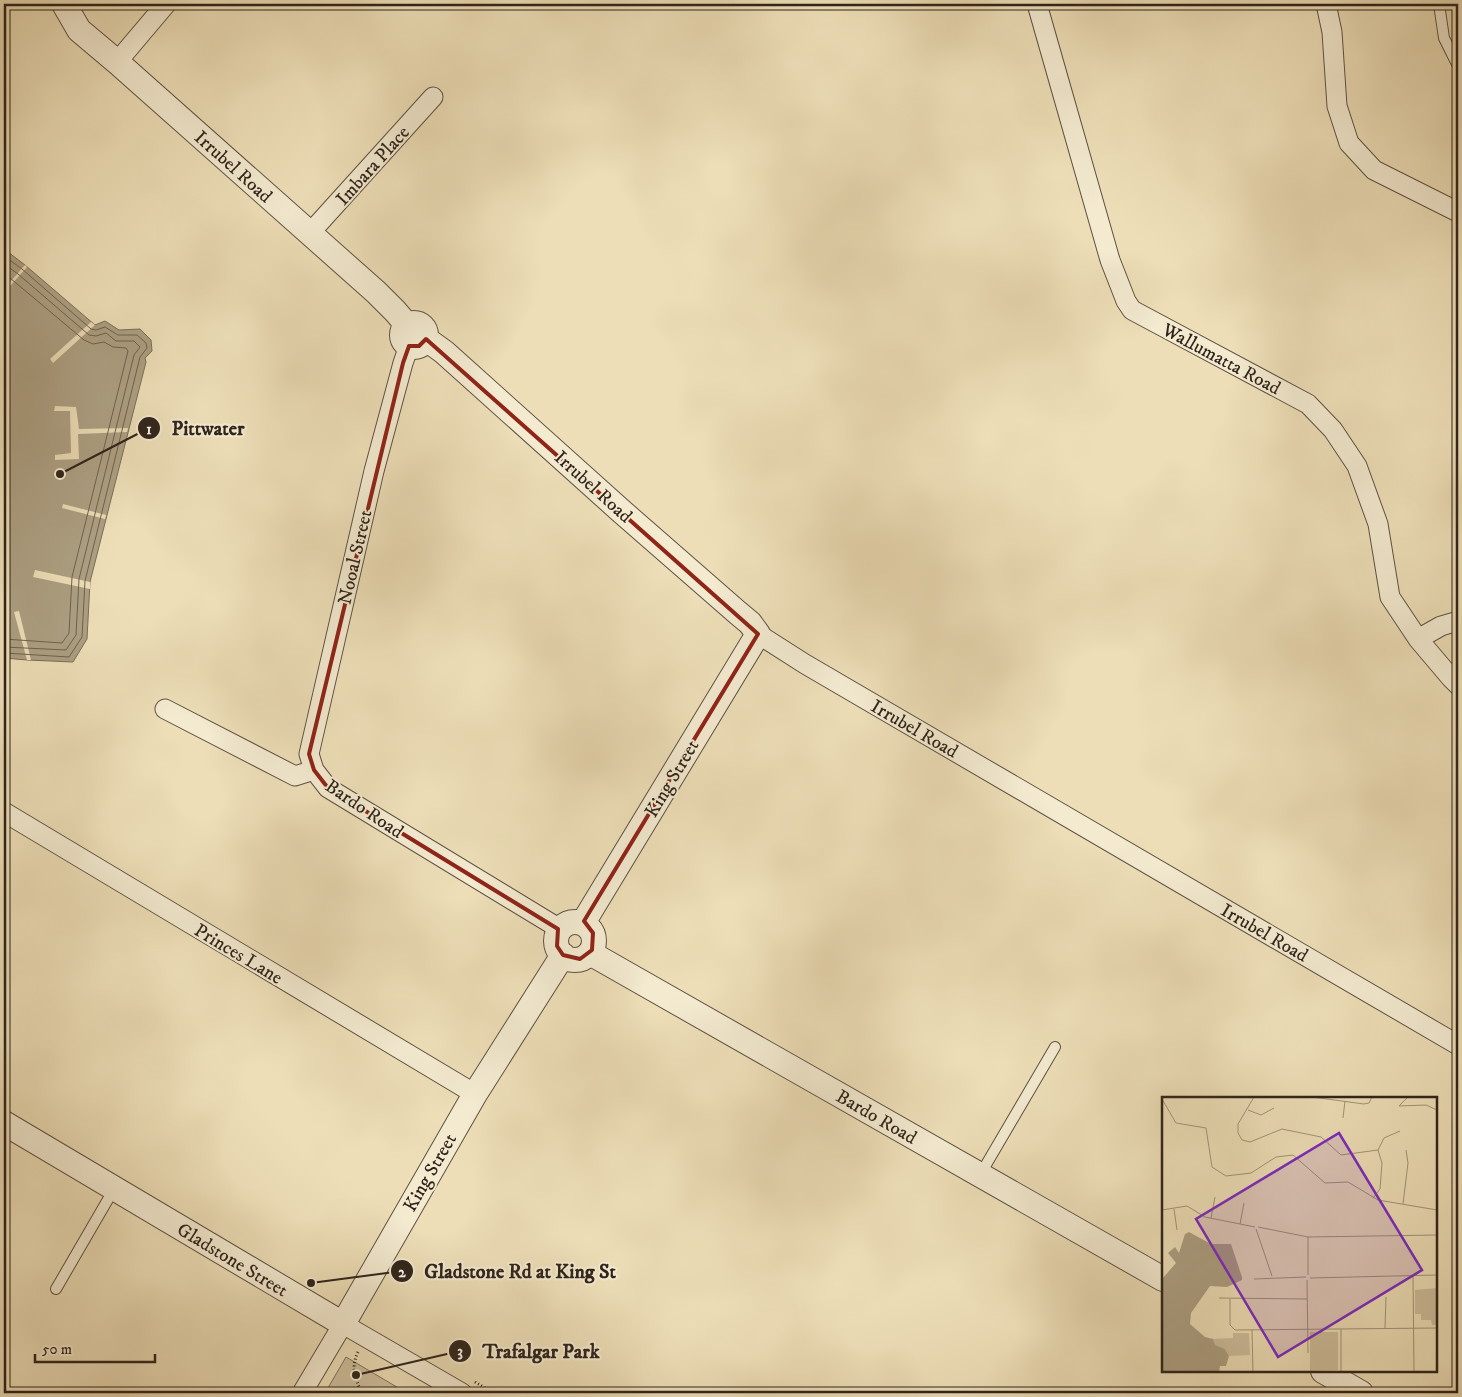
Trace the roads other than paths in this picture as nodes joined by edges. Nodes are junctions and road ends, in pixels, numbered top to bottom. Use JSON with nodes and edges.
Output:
{"nodes":[{"id":1,"x":64,"y":4,"type":"edge"},
{"id":2,"x":166,"y":4,"type":"edge"},
{"id":3,"x":1037,"y":4,"type":"edge"},
{"id":4,"x":1326,"y":4,"type":"edge"},
{"id":5,"x":1439,"y":4,"type":"edge"},
{"id":6,"x":117,"y":62,"type":"junction"},
{"id":7,"x":1458,"y":66,"type":"edge"},
{"id":8,"x":433,"y":97,"type":"dead end"},
{"id":9,"x":1458,"y":212,"type":"edge"},
{"id":10,"x":310,"y":234,"type":"junction"},
{"id":11,"x":414,"y":337,"type":"junction"},
{"id":12,"x":1458,"y":621,"type":"edge"},
{"id":13,"x":758,"y":634,"type":"junction"},
{"id":14,"x":1418,"y":639,"type":"junction"},
{"id":15,"x":1458,"y":685,"type":"edge"},
{"id":16,"x":165,"y":709,"type":"dead end"},
{"id":17,"x":314,"y":770,"type":"junction"},
{"id":18,"x":4,"y":812,"type":"edge"},
{"id":19,"x":583,"y":923,"type":"junction"},
{"id":20,"x":560,"y":929,"type":"junction"},
{"id":21,"x":590,"y":953,"type":"junction"},
{"id":22,"x":563,"y":955,"type":"junction"},
{"id":23,"x":1458,"y":1044,"type":"edge"},
{"id":24,"x":1055,"y":1047,"type":"dead end"},
{"id":25,"x":475,"y":1094,"type":"junction"},
{"id":26,"x":4,"y":1123,"type":"edge"},
{"id":27,"x":980,"y":1175,"type":"junction"},
{"id":28,"x":114,"y":1189,"type":"junction"},
{"id":29,"x":1162,"y":1278,"type":"edge"},
{"id":30,"x":56,"y":1289,"type":"dead end"},
{"id":31,"x":342,"y":1324,"type":"junction"},
{"id":32,"x":1325,"y":1372,"type":"edge"},
{"id":33,"x":302,"y":1393,"type":"edge"},
{"id":34,"x":462,"y":1393,"type":"edge"},
{"id":35,"x":1361,"y":1393,"type":"edge"}],
"edges":[{"from":1,"to":6,"type":"street","name":"Irrubel Road"},
{"from":2,"to":6,"type":"street"},
{"from":3,"to":14,"type":"street","name":"Wallumatta Road"},
{"from":4,"to":9,"type":"street"},
{"from":5,"to":7,"type":"lane"},
{"from":6,"to":10,"type":"street","name":"Irrubel Road"},
{"from":8,"to":10,"type":"street","name":"Imbara Place"},
{"from":10,"to":11,"type":"street","name":"Irrubel Road"},
{"from":11,"to":13,"type":"street","name":"Irrubel Road"},
{"from":11,"to":17,"type":"street","name":"Nooal Street"},
{"from":12,"to":14,"type":"street"},
{"from":13,"to":19,"type":"street","name":"King Street"},
{"from":13,"to":23,"type":"street","name":"Irrubel Road"},
{"from":14,"to":15,"type":"street","name":"Wallumatta Road"},
{"from":16,"to":17,"type":"street","name":"Bardo Road"},
{"from":17,"to":20,"type":"street","name":"Bardo Road"},
{"from":18,"to":25,"type":"street","name":"Princes Lane"},
{"from":19,"to":20,"type":"street"},
{"from":19,"to":21,"type":"street"},
{"from":20,"to":22,"type":"street"},
{"from":21,"to":22,"type":"street"},
{"from":21,"to":27,"type":"street","name":"Bardo Road"},
{"from":22,"to":25,"type":"street","name":"King Street"},
{"from":24,"to":27,"type":"lane"},
{"from":25,"to":31,"type":"street","name":"King Street"},
{"from":26,"to":28,"type":"street","name":"Gladstone Street"},
{"from":27,"to":29,"type":"street","name":"Bardo Road"},
{"from":28,"to":30,"type":"lane"},
{"from":28,"to":31,"type":"street","name":"Gladstone Street"},
{"from":31,"to":33,"type":"street","name":"King Street"},
{"from":31,"to":34,"type":"street","name":"Gladstone Street"},
{"from":32,"to":35,"type":"street"}]}
